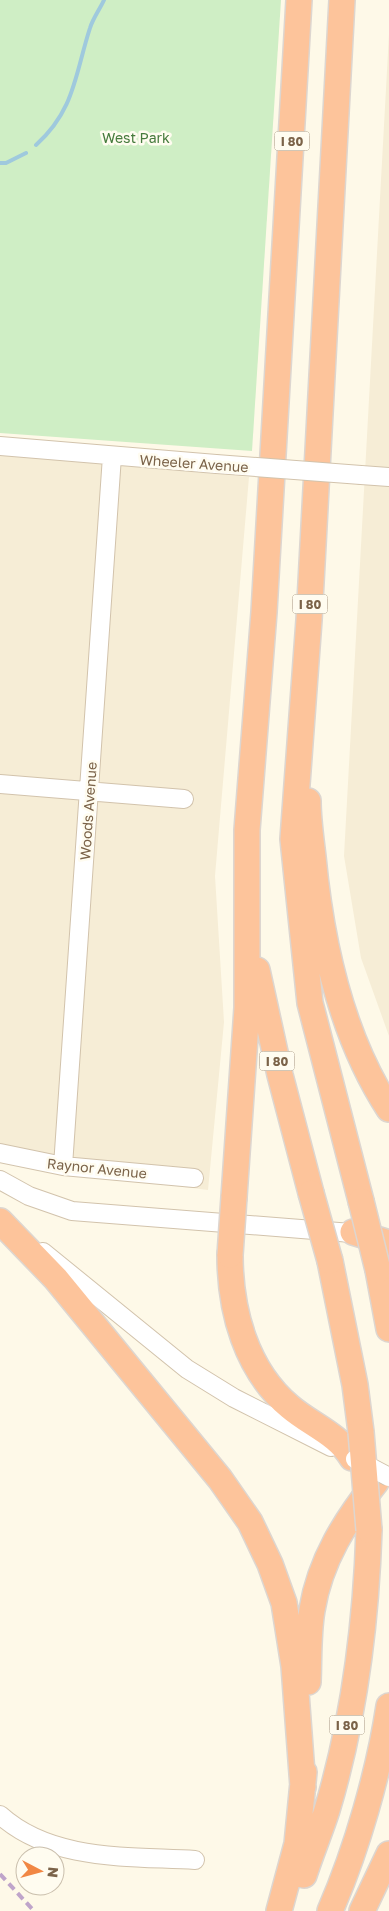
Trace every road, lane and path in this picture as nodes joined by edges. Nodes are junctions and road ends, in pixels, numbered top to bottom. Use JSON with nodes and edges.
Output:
{"nodes":[{"id":1,"x":300,"y":0,"type":"edge"},
{"id":2,"x":342,"y":0,"type":"edge"},
{"id":3,"x":0,"y":446,"type":"edge"},
{"id":4,"x":112,"y":456,"type":"junction"},
{"id":5,"x":389,"y":470,"type":"edge"},
{"id":6,"x":389,"y":477,"type":"edge"},
{"id":7,"x":310,"y":620,"type":"junction"},
{"id":8,"x":0,"y":784,"type":"edge"},
{"id":9,"x":89,"y":792,"type":"junction"},
{"id":10,"x":184,"y":799,"type":"dead end"},
{"id":11,"x":248,"y":928,"type":"junction"},
{"id":12,"x":389,"y":1110,"type":"edge"},
{"id":13,"x":0,"y":1152,"type":"edge"},
{"id":14,"x":63,"y":1166,"type":"junction"},
{"id":15,"x":194,"y":1178,"type":"dead end"},
{"id":16,"x":0,"y":1180,"type":"edge"},
{"id":17,"x":0,"y":1219,"type":"edge"},
{"id":18,"x":353,"y":1232,"type":"junction"},
{"id":19,"x":389,"y":1239,"type":"edge"},
{"id":20,"x":389,"y":1243,"type":"edge"},
{"id":21,"x":389,"y":1329,"type":"edge"},
{"id":22,"x":352,"y":1458,"type":"junction"},
{"id":23,"x":389,"y":1470,"type":"edge"},
{"id":24,"x":389,"y":1477,"type":"edge"},
{"id":25,"x":389,"y":1706,"type":"edge"},
{"id":26,"x":303,"y":1787,"type":"junction"},
{"id":27,"x":0,"y":1815,"type":"edge"},
{"id":28,"x":389,"y":1854,"type":"edge"},
{"id":29,"x":195,"y":1860,"type":"dead end"},
{"id":30,"x":279,"y":1911,"type":"edge"},
{"id":31,"x":287,"y":1911,"type":"edge"},
{"id":32,"x":330,"y":1911,"type":"edge"},
{"id":33,"x":362,"y":1911,"type":"edge"}],
"edges":[{"from":1,"to":11,"type":"highway","number":"I 80"},
{"from":2,"to":7,"type":"highway","number":"I 80"},
{"from":3,"to":4,"type":"street","name":"Wheeler Avenue"},
{"from":4,"to":6,"type":"street","name":"Wheeler Avenue","bridge":true},
{"from":4,"to":9,"type":"street","name":"Woods Avenue"},
{"from":5,"to":6,"type":"street"},
{"from":7,"to":12,"type":"highway"},
{"from":7,"to":21,"type":"highway","number":"I 80","bridge":true},
{"from":8,"to":9,"type":"street"},
{"from":9,"to":10,"type":"street"},
{"from":9,"to":14,"type":"street","name":"Woods Avenue"},
{"from":11,"to":22,"type":"highway","bridge":true},
{"from":11,"to":31,"type":"highway","number":"I 80","bridge":true},
{"from":13,"to":14,"type":"street","name":"Raynor Avenue"},
{"from":14,"to":15,"type":"street","name":"Raynor Avenue"},
{"from":16,"to":18,"type":"street"},
{"from":17,"to":22,"type":"street"},
{"from":17,"to":26,"type":"highway"},
{"from":18,"to":19,"type":"street"},
{"from":18,"to":20,"type":"highway"},
{"from":22,"to":24,"type":"street","bridge":true},
{"from":23,"to":26,"type":"highway"},
{"from":25,"to":32,"type":"highway","number":"I 80"},
{"from":26,"to":30,"type":"highway"},
{"from":27,"to":29,"type":"street"},
{"from":28,"to":33,"type":"highway"}]}
